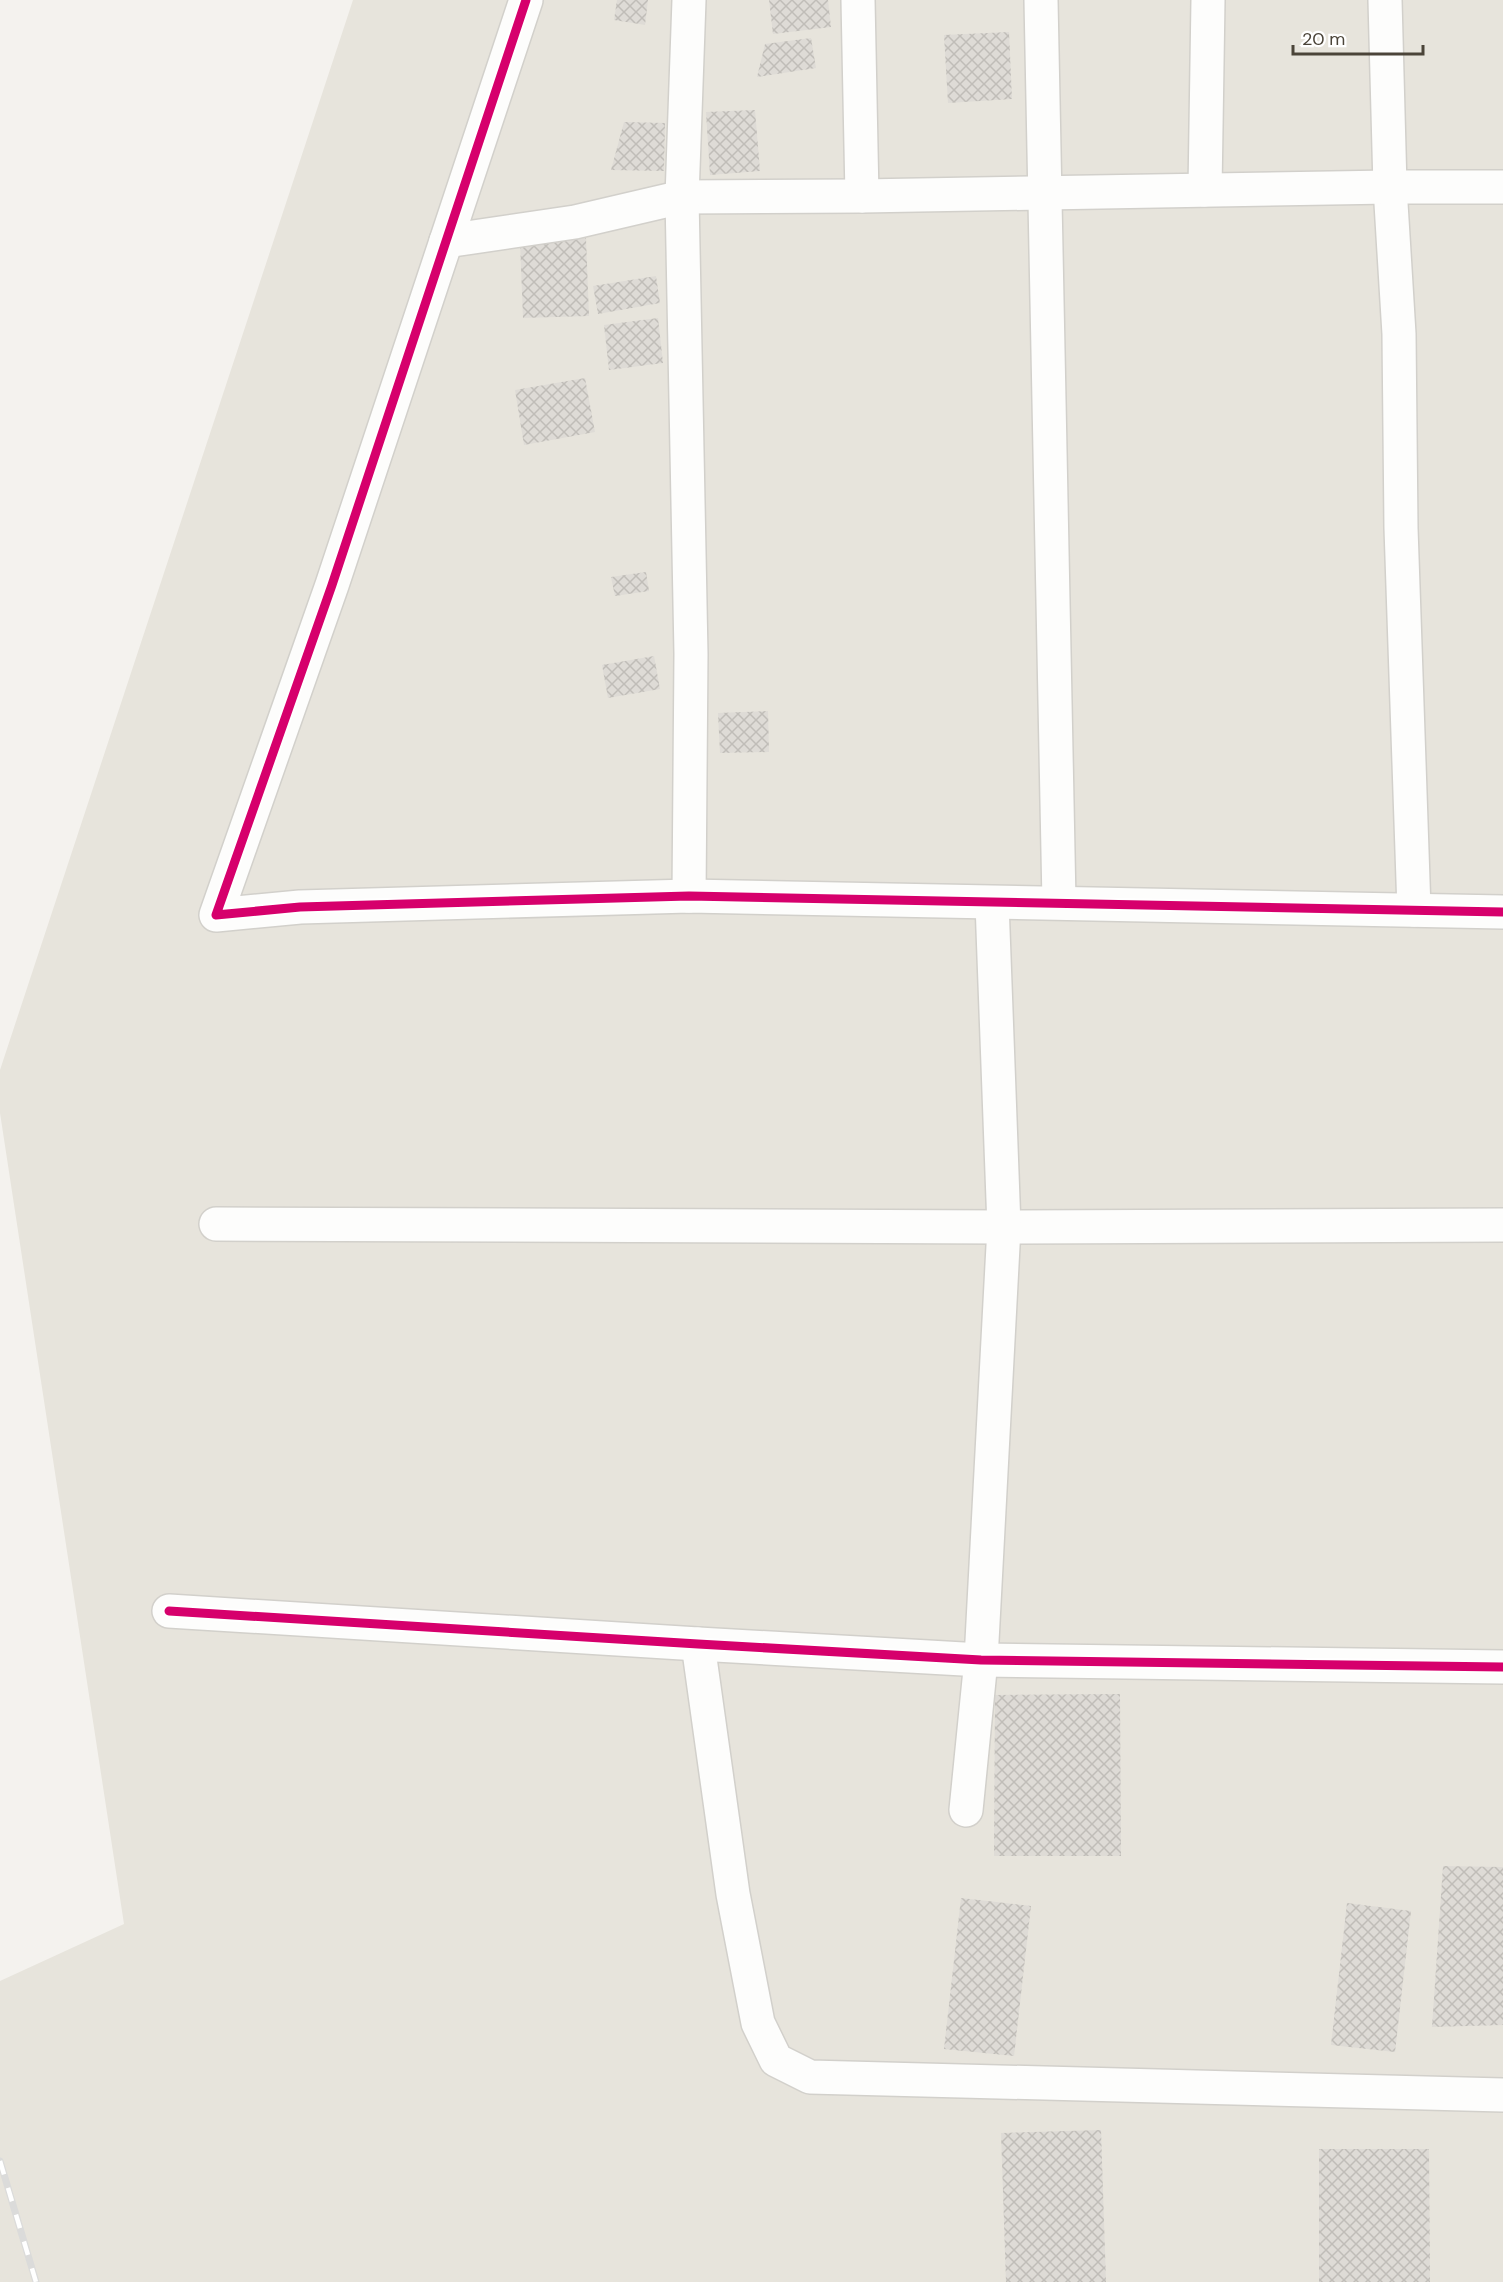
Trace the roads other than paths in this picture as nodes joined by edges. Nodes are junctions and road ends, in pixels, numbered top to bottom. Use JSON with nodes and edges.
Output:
{"nodes":[{"id":1,"x":526,"y":0,"type":"edge"},
{"id":2,"x":689,"y":0,"type":"edge"},
{"id":3,"x":858,"y":0,"type":"edge"},
{"id":4,"x":1041,"y":0,"type":"edge"},
{"id":5,"x":1208,"y":0,"type":"edge"},
{"id":6,"x":1385,"y":0,"type":"edge"},
{"id":7,"x":1390,"y":187,"type":"junction"},
{"id":8,"x":1503,"y":187,"type":"edge"},
{"id":9,"x":1205,"y":190,"type":"junction"},
{"id":10,"x":1047,"y":192,"type":"junction"},
{"id":11,"x":862,"y":196,"type":"junction"},
{"id":12,"x":682,"y":197,"type":"junction"},
{"id":13,"x":446,"y":241,"type":"junction"},
{"id":14,"x":689,"y":896,"type":"junction"},
{"id":15,"x":1059,"y":902,"type":"junction"},
{"id":16,"x":992,"y":903,"type":"junction"},
{"id":17,"x":1414,"y":910,"type":"junction"},
{"id":18,"x":1503,"y":912,"type":"edge"},
{"id":19,"x":216,"y":1224,"type":"dead end"},
{"id":20,"x":1503,"y":1225,"type":"edge"},
{"id":21,"x":1004,"y":1227,"type":"junction"},
{"id":22,"x":169,"y":1611,"type":"dead end"},
{"id":23,"x":698,"y":1644,"type":"junction"},
{"id":24,"x":981,"y":1660,"type":"junction"},
{"id":25,"x":1503,"y":1667,"type":"edge"},
{"id":26,"x":966,"y":1810,"type":"dead end"},
{"id":27,"x":1503,"y":2095,"type":"edge"}],
"edges":[{"from":1,"to":13,"type":"street"},
{"from":2,"to":12,"type":"street"},
{"from":3,"to":11,"type":"street"},
{"from":4,"to":10,"type":"street"},
{"from":5,"to":9,"type":"street"},
{"from":6,"to":7,"type":"street"},
{"from":7,"to":8,"type":"street"},
{"from":7,"to":9,"type":"street"},
{"from":7,"to":17,"type":"street"},
{"from":9,"to":10,"type":"street"},
{"from":10,"to":11,"type":"street"},
{"from":10,"to":15,"type":"street"},
{"from":11,"to":12,"type":"street"},
{"from":12,"to":13,"type":"street"},
{"from":12,"to":14,"type":"street"},
{"from":13,"to":14,"type":"street"},
{"from":14,"to":16,"type":"street"},
{"from":15,"to":16,"type":"street"},
{"from":15,"to":17,"type":"street"},
{"from":16,"to":21,"type":"street"},
{"from":17,"to":18,"type":"street"},
{"from":19,"to":21,"type":"street"},
{"from":20,"to":21,"type":"street"},
{"from":21,"to":24,"type":"street"},
{"from":22,"to":23,"type":"street"},
{"from":23,"to":24,"type":"street"},
{"from":23,"to":27,"type":"street"},
{"from":24,"to":25,"type":"street"},
{"from":24,"to":26,"type":"street"}]}
